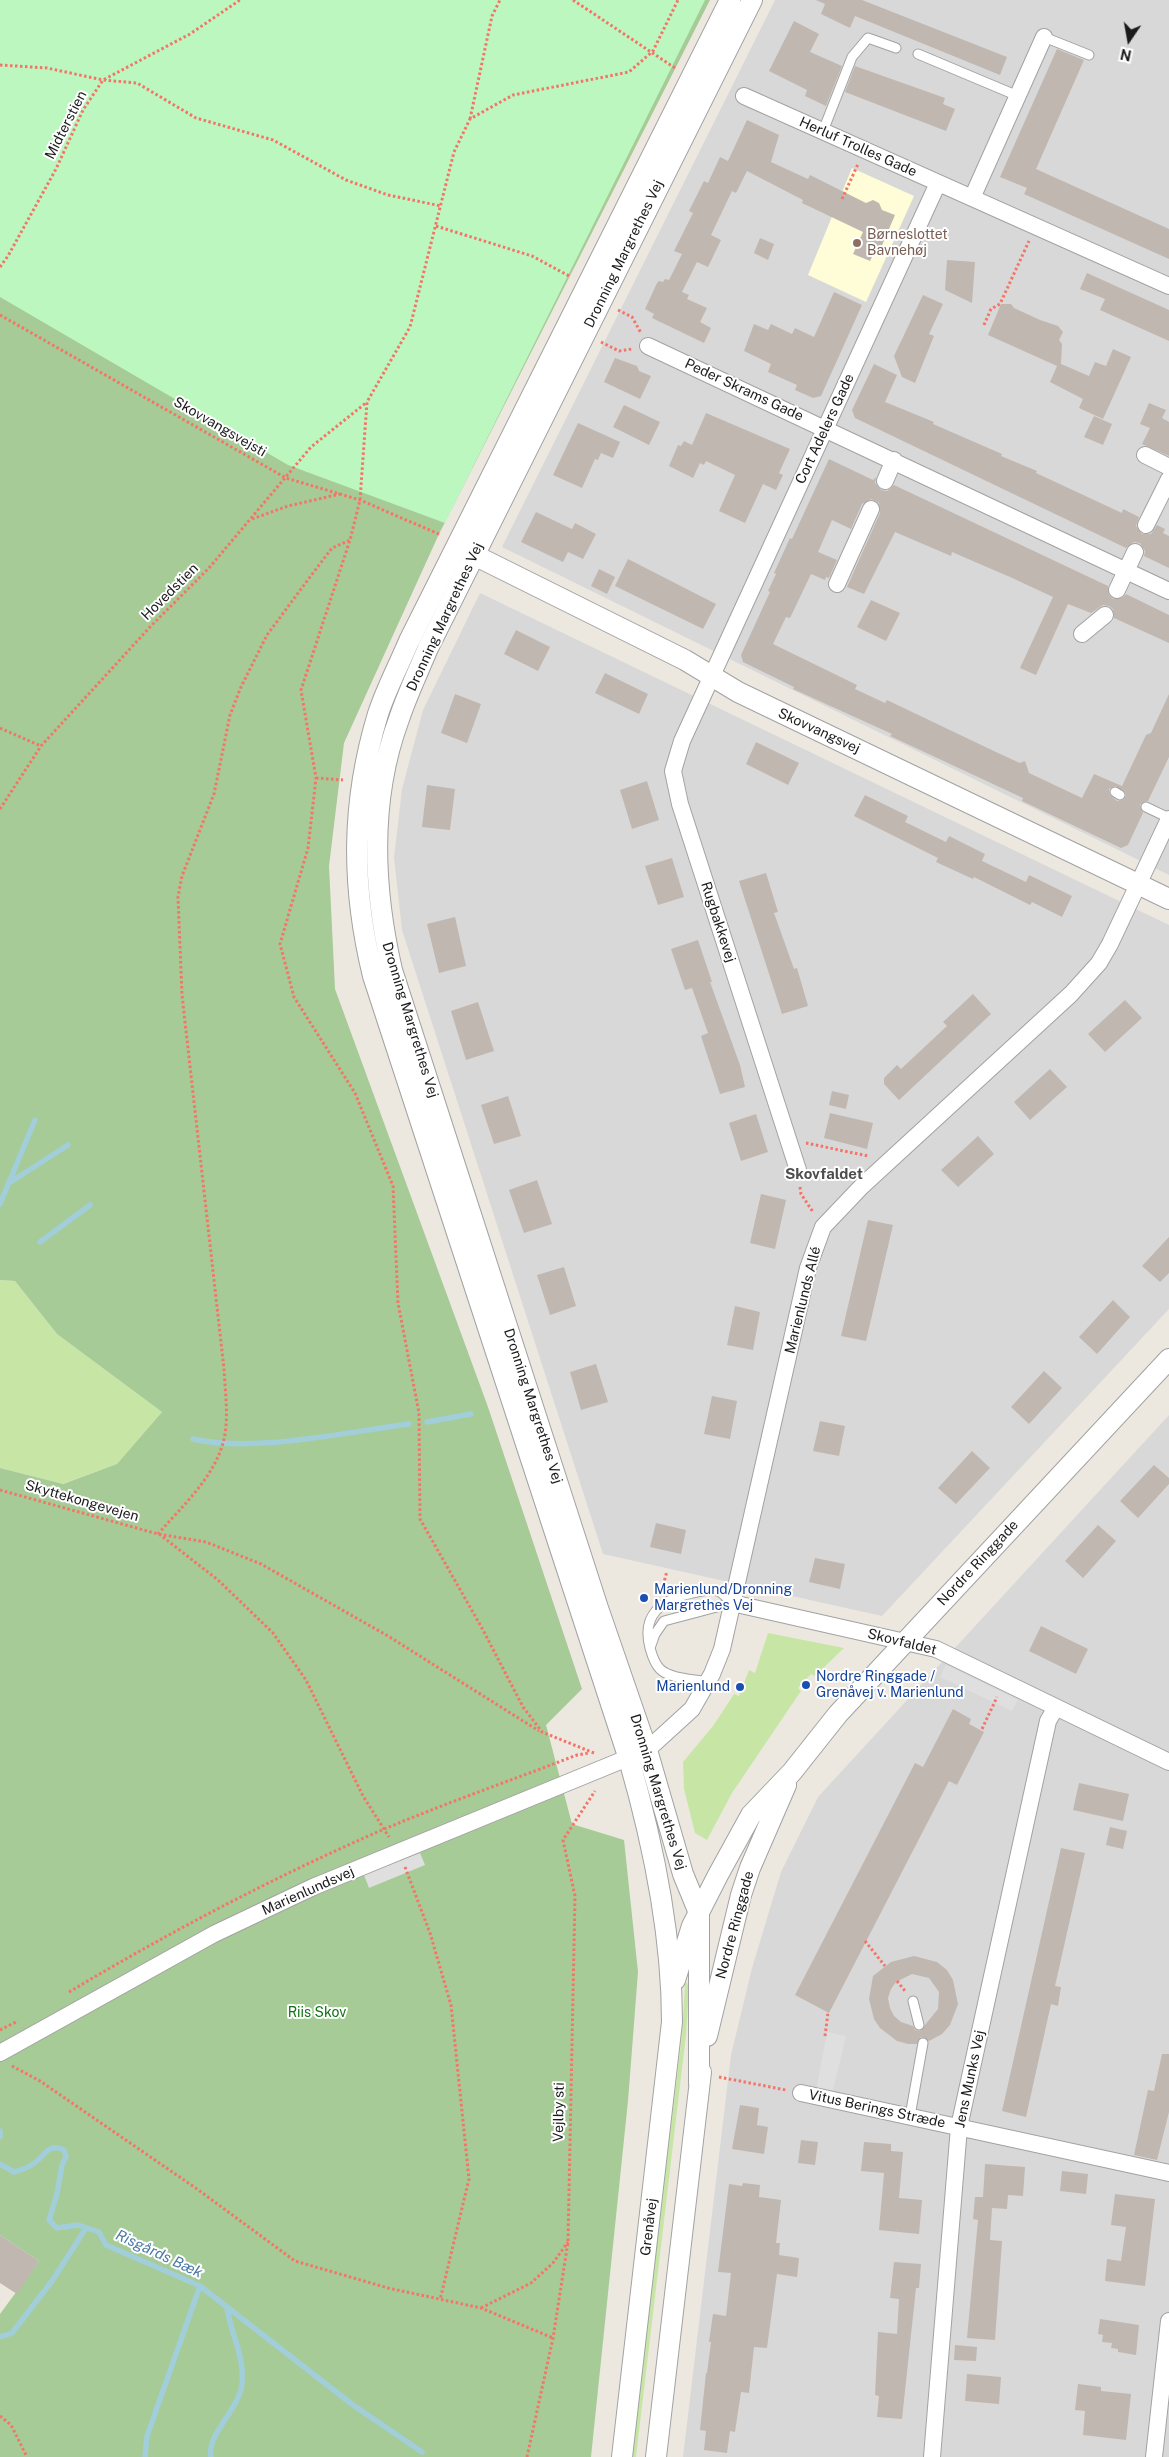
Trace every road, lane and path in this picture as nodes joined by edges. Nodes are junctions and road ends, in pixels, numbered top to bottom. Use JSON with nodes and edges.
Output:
{"nodes":[{"id":1,"x":240,"y":0,"type":"edge"},
{"id":2,"x":500,"y":0,"type":"edge"},
{"id":3,"x":574,"y":0,"type":"edge"},
{"id":4,"x":678,"y":0,"type":"edge"},
{"id":5,"x":730,"y":0,"type":"edge"},
{"id":6,"x":752,"y":0,"type":"edge"},
{"id":7,"x":1044,"y":37,"type":"joint"},
{"id":8,"x":896,"y":48,"type":"dead end"},
{"id":9,"x":653,"y":51,"type":"junction"},
{"id":10,"x":918,"y":54,"type":"dead end"},
{"id":11,"x":1089,"y":55,"type":"dead end"},
{"id":12,"x":0,"y":65,"type":"edge"},
{"id":13,"x":103,"y":80,"type":"junction"},
{"id":14,"x":690,"y":80,"type":"junction"},
{"id":15,"x":744,"y":96,"type":"dead end"},
{"id":16,"x":1018,"y":96,"type":"junction"},
{"id":17,"x":470,"y":119,"type":"junction"},
{"id":18,"x":823,"y":131,"type":"junction"},
{"id":19,"x":865,"y":150,"type":"junction"},
{"id":20,"x":938,"y":183,"type":"junction"},
{"id":21,"x":972,"y":198,"type":"junction"},
{"id":22,"x":842,"y":199,"type":"dead end"},
{"id":23,"x":441,"y":206,"type":"junction"},
{"id":24,"x":436,"y":226,"type":"junction"},
{"id":25,"x":1036,"y":227,"type":"junction"},
{"id":26,"x":0,"y":267,"type":"edge"},
{"id":27,"x":586,"y":286,"type":"junction"},
{"id":28,"x":1169,"y":286,"type":"edge"},
{"id":29,"x":600,"y":302,"type":"junction"},
{"id":30,"x":0,"y":315,"type":"edge"},
{"id":31,"x":984,"y":325,"type":"dead end"},
{"id":32,"x":584,"y":334,"type":"junction"},
{"id":33,"x":648,"y":346,"type":"junction"},
{"id":34,"x":368,"y":402,"type":"junction"},
{"id":35,"x":825,"y":428,"type":"junction"},
{"id":36,"x":1145,"y":455,"type":"dead end"},
{"id":37,"x":894,"y":460,"type":"junction"},
{"id":38,"x":1169,"y":467,"type":"edge"},
{"id":39,"x":286,"y":478,"type":"junction"},
{"id":40,"x":1169,"y":479,"type":"edge"},
{"id":41,"x":885,"y":481,"type":"dead end"},
{"id":42,"x":340,"y":494,"type":"junction"},
{"id":43,"x":360,"y":500,"type":"junction"},
{"id":44,"x":871,"y":510,"type":"dead end"},
{"id":45,"x":250,"y":520,"type":"junction"},
{"id":46,"x":1146,"y":524,"type":"dead end"},
{"id":47,"x":439,"y":534,"type":"dead end"},
{"id":48,"x":350,"y":540,"type":"junction"},
{"id":49,"x":1135,"y":552,"type":"dead end"},
{"id":50,"x":474,"y":555,"type":"junction"},
{"id":51,"x":1126,"y":570,"type":"junction"},
{"id":52,"x":837,"y":584,"type":"dead end"},
{"id":53,"x":1117,"y":590,"type":"dead end"},
{"id":54,"x":1169,"y":591,"type":"edge"},
{"id":55,"x":1105,"y":615,"type":"dead end"},
{"id":56,"x":1082,"y":634,"type":"dead end"},
{"id":57,"x":712,"y":675,"type":"junction"},
{"id":58,"x":0,"y":728,"type":"edge"},
{"id":59,"x":41,"y":746,"type":"junction"},
{"id":60,"x":316,"y":778,"type":"junction"},
{"id":61,"x":362,"y":781,"type":"junction"},
{"id":62,"x":1146,"y":807,"type":"dead end"},
{"id":63,"x":0,"y":809,"type":"edge"},
{"id":64,"x":1169,"y":818,"type":"edge"},
{"id":65,"x":1139,"y":885,"type":"junction"},
{"id":66,"x":1169,"y":899,"type":"edge"},
{"id":67,"x":788,"y":1139,"type":"junction"},
{"id":68,"x":890,"y":1161,"type":"junction"},
{"id":69,"x":798,"y":1170,"type":"joint"},
{"id":70,"x":823,"y":1227,"type":"junction"},
{"id":71,"x":1169,"y":1358,"type":"edge"},
{"id":72,"x":0,"y":1490,"type":"edge"},
{"id":73,"x":158,"y":1534,"type":"junction"},
{"id":74,"x":667,"y":1571,"type":"dead end"},
{"id":75,"x":662,"y":1591,"type":"dead end"},
{"id":76,"x":732,"y":1603,"type":"junction"},
{"id":77,"x":905,"y":1642,"type":"junction"},
{"id":78,"x":650,"y":1648,"type":"junction"},
{"id":79,"x":707,"y":1682,"type":"junction"},
{"id":80,"x":1003,"y":1682,"type":"junction"},
{"id":81,"x":1055,"y":1709,"type":"junction"},
{"id":82,"x":982,"y":1730,"type":"dead end"},
{"id":83,"x":542,"y":1732,"type":"junction"},
{"id":84,"x":595,"y":1753,"type":"dead end"},
{"id":85,"x":638,"y":1753,"type":"junction"},
{"id":86,"x":1169,"y":1762,"type":"edge"},
{"id":87,"x":792,"y":1772,"type":"junction"},
{"id":88,"x":598,"y":1785,"type":"dead end"},
{"id":89,"x":400,"y":1856,"type":"junction"},
{"id":90,"x":683,"y":1874,"type":"junction"},
{"id":91,"x":718,"y":1875,"type":"junction"},
{"id":92,"x":699,"y":1913,"type":"junction"},
{"id":93,"x":865,"y":1940,"type":"dead end"},
{"id":94,"x":886,"y":1966,"type":"dead end"},
{"id":95,"x":672,"y":1996,"type":"junction"},
{"id":96,"x":913,"y":2001,"type":"dead end"},
{"id":97,"x":828,"y":2013,"type":"dead end"},
{"id":98,"x":919,"y":2026,"type":"dead end"},
{"id":99,"x":825,"y":2036,"type":"dead end"},
{"id":100,"x":923,"y":2043,"type":"dead end"},
{"id":101,"x":4,"y":2058,"type":"edge"},
{"id":102,"x":700,"y":2079,"type":"junction"},
{"id":103,"x":801,"y":2093,"type":"joint"},
{"id":104,"x":910,"y":2116,"type":"junction"},
{"id":105,"x":959,"y":2127,"type":"junction"},
{"id":106,"x":1169,"y":2173,"type":"edge"},
{"id":107,"x":568,"y":2242,"type":"junction"},
{"id":108,"x":440,"y":2300,"type":"junction"},
{"id":109,"x":481,"y":2308,"type":"junction"},
{"id":110,"x":1169,"y":2321,"type":"edge"},
{"id":111,"x":553,"y":2338,"type":"junction"},
{"id":112,"x":0,"y":2416,"type":"edge"},
{"id":113,"x":28,"y":2457,"type":"edge"},
{"id":114,"x":527,"y":2457,"type":"edge"},
{"id":115,"x":622,"y":2457,"type":"edge"},
{"id":116,"x":656,"y":2457,"type":"edge"},
{"id":117,"x":932,"y":2457,"type":"edge"},
{"id":118,"x":1154,"y":2457,"type":"edge"}],
"edges":[{"from":1,"to":13,"type":"path","name":"Midterstien"},
{"from":2,"to":17,"type":"path"},
{"from":3,"to":9,"type":"path"},
{"from":4,"to":9,"type":"path"},
{"from":5,"to":14,"type":"street","name":"Dronning Margrethes Vej"},
{"from":6,"to":29,"type":"street","name":"Dronning Margrethes Vej"},
{"from":7,"to":11,"type":"lane"},
{"from":7,"to":16,"type":"street"},
{"from":8,"to":18,"type":"lane"},
{"from":9,"to":14,"type":"path"},
{"from":9,"to":17,"type":"path"},
{"from":10,"to":16,"type":"lane"},
{"from":12,"to":13,"type":"path"},
{"from":13,"to":23,"type":"path"},
{"from":13,"to":26,"type":"path","name":"Midterstien"},
{"from":14,"to":27,"type":"street","name":"Dronning Margrethes Vej"},
{"from":15,"to":18,"type":"street","name":"Herluf Trolles Gade"},
{"from":16,"to":21,"type":"street"},
{"from":17,"to":23,"type":"path"},
{"from":18,"to":19,"type":"street","name":"Herluf Trolles Gade"},
{"from":19,"to":20,"type":"street","name":"Herluf Trolles Gade"},
{"from":19,"to":22,"type":"path"},
{"from":20,"to":21,"type":"street","name":"Herluf Trolles Gade"},
{"from":20,"to":35,"type":"street","name":"Cort Adelers Gade"},
{"from":21,"to":25,"type":"street","name":"Herluf Trolles Gade"},
{"from":23,"to":24,"type":"path"},
{"from":24,"to":27,"type":"path"},
{"from":24,"to":34,"type":"path"},
{"from":25,"to":28,"type":"street","name":"Herluf Trolles Gade"},
{"from":25,"to":31,"type":"path"},
{"from":27,"to":61,"type":"street","name":"Dronning Margrethes Vej"},
{"from":29,"to":32,"type":"street","name":"Dronning Margrethes Vej"},
{"from":29,"to":33,"type":"path"},
{"from":30,"to":39,"type":"path","name":"Skovvangsvejsti"},
{"from":32,"to":33,"type":"path"},
{"from":32,"to":50,"type":"street","name":"Dronning Margrethes Vej"},
{"from":33,"to":35,"type":"street","name":"Peder Skrams Gade"},
{"from":34,"to":39,"type":"path","name":"Hovedstien"},
{"from":34,"to":43,"type":"path"},
{"from":35,"to":37,"type":"street","name":"Peder Skrams Gade"},
{"from":35,"to":57,"type":"street","name":"Cort Adelers Gade"},
{"from":36,"to":38,"type":"street"},
{"from":37,"to":41,"type":"street"},
{"from":37,"to":51,"type":"street","name":"Peder Skrams Gade"},
{"from":39,"to":42,"type":"path","name":"Skovvangsvejsti"},
{"from":39,"to":45,"type":"path","name":"Hovedstien"},
{"from":40,"to":46,"type":"street"},
{"from":42,"to":43,"type":"path","name":"Skovvangsvejsti"},
{"from":42,"to":45,"type":"path"},
{"from":43,"to":47,"type":"path","name":"Skovvangsvejsti"},
{"from":43,"to":48,"type":"path"},
{"from":44,"to":52,"type":"street"},
{"from":45,"to":59,"type":"path","name":"Hovedstien"},
{"from":48,"to":60,"type":"path"},
{"from":48,"to":73,"type":"path"},
{"from":49,"to":51,"type":"street"},
{"from":50,"to":57,"type":"street","name":"Skovvangsvej"},
{"from":50,"to":85,"type":"street","name":"Dronning Margrethes Vej"},
{"from":51,"to":53,"type":"street"},
{"from":51,"to":54,"type":"street","name":"Peder Skrams Gade"},
{"from":55,"to":56,"type":"street"},
{"from":57,"to":65,"type":"street","name":"Skovvangsvej"},
{"from":57,"to":67,"type":"street","name":"Rugbakkevej"},
{"from":58,"to":59,"type":"path"},
{"from":59,"to":63,"type":"path","name":"Hovedstien"},
{"from":60,"to":61,"type":"path"},
{"from":60,"to":83,"type":"path"},
{"from":61,"to":85,"type":"street","name":"Dronning Margrethes Vej"},
{"from":62,"to":64,"type":"lane"},
{"from":64,"to":65,"type":"street","name":"Marienlunds Allé"},
{"from":65,"to":66,"type":"street","name":"Skovvangsvej"},
{"from":65,"to":68,"type":"street","name":"Marienlunds Allé"},
{"from":67,"to":68,"type":"path"},
{"from":67,"to":69,"type":"street","name":"Rugbakkevej"},
{"from":68,"to":70,"type":"street","name":"Marienlunds Allé"},
{"from":69,"to":70,"type":"path"},
{"from":70,"to":76,"type":"street","name":"Marienlunds Allé"},
{"from":71,"to":77,"type":"street","name":"Nordre Ringgade"},
{"from":72,"to":73,"type":"path","name":"Skyttekongevejen"},
{"from":73,"to":83,"type":"path","name":"Skyttekongevejen"},
{"from":73,"to":89,"type":"path"},
{"from":74,"to":75,"type":"path"},
{"from":76,"to":77,"type":"street","name":"Skovfaldet"},
{"from":76,"to":78,"type":"lane"},
{"from":76,"to":78,"type":"lane"},
{"from":76,"to":79,"type":"street","name":"Marienlunds Allé"},
{"from":77,"to":80,"type":"street","name":"Skovfaldet"},
{"from":77,"to":87,"type":"street","name":"Nordre Ringgade"},
{"from":78,"to":79,"type":"lane"},
{"from":79,"to":85,"type":"street","name":"Marienlunds Allé"},
{"from":80,"to":81,"type":"street","name":"Skovfaldet"},
{"from":80,"to":82,"type":"path"},
{"from":81,"to":86,"type":"street","name":"Skovfaldet"},
{"from":81,"to":105,"type":"street","name":"Jens Munks Vej"},
{"from":83,"to":84,"type":"path","name":"Skyttekongevejen"},
{"from":85,"to":89,"type":"street","name":"Marienlundsvej"},
{"from":85,"to":90,"type":"street","name":"Dronning Margrethes Vej"},
{"from":85,"to":95,"type":"street","name":"Dronning Margrethes Vej"},
{"from":87,"to":91,"type":"street","name":"Nordre Ringgade"},
{"from":87,"to":102,"type":"street","name":"Nordre Ringgade"},
{"from":88,"to":107,"type":"path","name":"Vejlby sti"},
{"from":89,"to":101,"type":"street","name":"Marienlundsvej"},
{"from":89,"to":108,"type":"path"},
{"from":90,"to":91,"type":"street"},
{"from":90,"to":92,"type":"street","name":"Dronning Margrethes Vej"},
{"from":91,"to":92,"type":"street","name":"Nordre Ringgade"},
{"from":92,"to":95,"type":"street","name":"Nordre Ringgade"},
{"from":92,"to":102,"type":"street","name":"Dronning Margrethes Vej"},
{"from":93,"to":94,"type":"path"},
{"from":95,"to":115,"type":"street","name":"Grenåvej"},
{"from":96,"to":98,"type":"lane"},
{"from":97,"to":99,"type":"path"},
{"from":100,"to":104,"type":"lane"},
{"from":101,"to":108,"type":"path"},
{"from":102,"to":103,"type":"path","name":"Vitus Berings Stræde"},
{"from":102,"to":116,"type":"street"},
{"from":103,"to":104,"type":"street","name":"Vitus Berings Stræde"},
{"from":104,"to":105,"type":"street","name":"Vitus Berings Stræde"},
{"from":105,"to":106,"type":"street","name":"Vitus Berings Stræde"},
{"from":105,"to":117,"type":"street","name":"Jens Munks Vej"},
{"from":107,"to":109,"type":"path"},
{"from":107,"to":111,"type":"path","name":"Vejlby sti"},
{"from":108,"to":109,"type":"path"},
{"from":109,"to":111,"type":"path"},
{"from":110,"to":118,"type":"street"},
{"from":111,"to":114,"type":"path","name":"Vejlby sti"},
{"from":112,"to":113,"type":"path"}]}
